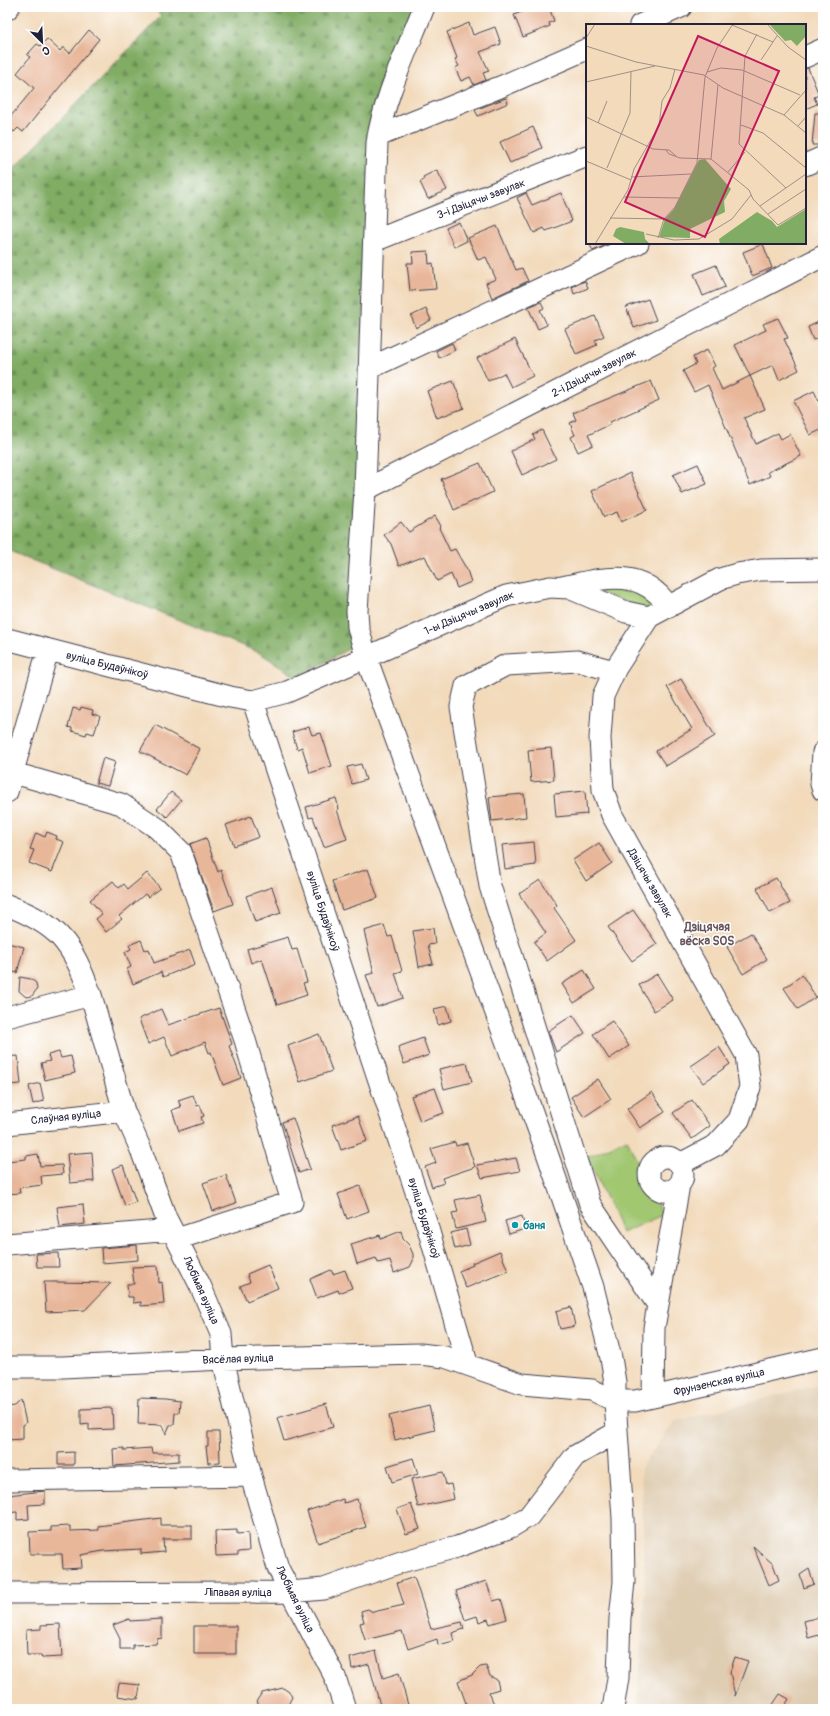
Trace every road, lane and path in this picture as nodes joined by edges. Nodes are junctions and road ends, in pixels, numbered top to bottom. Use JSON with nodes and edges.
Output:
{"nodes":[{"id":1,"x":424,"y":7,"type":"edge"},
{"id":2,"x":681,"y":7,"type":"edge"},
{"id":3,"x":642,"y":24,"type":"edge"},
{"id":4,"x":586,"y":49,"type":"edge"},
{"id":5,"x":823,"y":49,"type":"edge"},
{"id":6,"x":806,"y":58,"type":"edge"},
{"id":7,"x":378,"y":136,"type":"junction"},
{"id":8,"x":586,"y":156,"type":"edge"},
{"id":9,"x":823,"y":157,"type":"edge"},
{"id":10,"x":806,"y":165,"type":"edge"},
{"id":11,"x":374,"y":241,"type":"junction"},
{"id":12,"x":636,"y":244,"type":"edge"},
{"id":13,"x":823,"y":256,"type":"edge"},
{"id":14,"x":370,"y":368,"type":"junction"},
{"id":15,"x":365,"y":490,"type":"junction"},
{"id":16,"x":823,"y":569,"type":"edge"},
{"id":17,"x":560,"y":587,"type":"junction"},
{"id":18,"x":669,"y":607,"type":"junction"},
{"id":19,"x":649,"y":617,"type":"junction"},
{"id":20,"x":7,"y":639,"type":"edge"},
{"id":21,"x":48,"y":650,"type":"junction"},
{"id":22,"x":366,"y":658,"type":"junction"},
{"id":23,"x":614,"y":671,"type":"junction"},
{"id":24,"x":253,"y":701,"type":"junction"},
{"id":25,"x":823,"y":752,"type":"edge"},
{"id":26,"x":10,"y":771,"type":"edge"},
{"id":27,"x":823,"y":790,"type":"edge"},
{"id":28,"x":7,"y":792,"type":"edge"},
{"id":29,"x":7,"y":905,"type":"edge"},
{"id":30,"x":91,"y":995,"type":"junction"},
{"id":31,"x":7,"y":1017,"type":"edge"},
{"id":32,"x":124,"y":1111,"type":"junction"},
{"id":33,"x":7,"y":1124,"type":"edge"},
{"id":34,"x":680,"y":1164,"type":"junction"},
{"id":35,"x":679,"y":1185,"type":"junction"},
{"id":36,"x":175,"y":1235,"type":"junction"},
{"id":37,"x":7,"y":1244,"type":"edge"},
{"id":38,"x":658,"y":1305,"type":"junction"},
{"id":39,"x":823,"y":1358,"type":"edge"},
{"id":40,"x":224,"y":1359,"type":"junction"},
{"id":41,"x":467,"y":1364,"type":"junction"},
{"id":42,"x":7,"y":1367,"type":"edge"},
{"id":43,"x":653,"y":1397,"type":"junction"},
{"id":44,"x":615,"y":1401,"type":"junction"},
{"id":45,"x":617,"y":1432,"type":"junction"},
{"id":46,"x":251,"y":1476,"type":"junction"},
{"id":47,"x":7,"y":1480,"type":"edge"},
{"id":48,"x":290,"y":1592,"type":"junction"},
{"id":49,"x":7,"y":1593,"type":"edge"},
{"id":50,"x":345,"y":1709,"type":"edge"},
{"id":51,"x":613,"y":1709,"type":"edge"}],
"edges":[{"from":1,"to":7,"type":"street"},
{"from":2,"to":3,"type":"street"},
{"from":4,"to":7,"type":"street"},
{"from":5,"to":6,"type":"street"},
{"from":7,"to":11,"type":"street"},
{"from":8,"to":11,"type":"street","name":"3-і Дзіцячы завулак"},
{"from":9,"to":10,"type":"street"},
{"from":11,"to":14,"type":"street"},
{"from":12,"to":14,"type":"street"},
{"from":13,"to":15,"type":"street","name":"2-і Дзіцячы завулак"},
{"from":14,"to":15,"type":"street"},
{"from":15,"to":22,"type":"street"},
{"from":16,"to":18,"type":"street"},
{"from":17,"to":18,"type":"street"},
{"from":17,"to":19,"type":"street","name":"1-ы Дзіцячы завулак"},
{"from":17,"to":22,"type":"street","name":"1-ы Дзіцячы завулак"},
{"from":18,"to":19,"type":"street"},
{"from":19,"to":23,"type":"street","name":"Дзіцячы завулак"},
{"from":20,"to":21,"type":"street","name":"вуліца Будаўнікоў"},
{"from":21,"to":24,"type":"street","name":"вуліца Будаўнікоў"},
{"from":21,"to":26,"type":"street"},
{"from":22,"to":24,"type":"street","name":"1-ы Дзіцячы завулак"},
{"from":22,"to":44,"type":"street"},
{"from":23,"to":34,"type":"street","name":"Дзіцячы завулак"},
{"from":23,"to":38,"type":"street"},
{"from":24,"to":41,"type":"street","name":"вуліца Будаўнікоў"},
{"from":25,"to":27,"type":"street"},
{"from":26,"to":28,"type":"street"},
{"from":26,"to":36,"type":"street"},
{"from":29,"to":30,"type":"street","name":"Любімая вуліца"},
{"from":30,"to":31,"type":"street"},
{"from":30,"to":32,"type":"street","name":"Любімая вуліца"},
{"from":32,"to":33,"type":"street","name":"Слаўная вуліца"},
{"from":32,"to":36,"type":"street","name":"Любімая вуліца"},
{"from":34,"to":35,"type":"street"},
{"from":34,"to":35,"type":"street"},
{"from":35,"to":38,"type":"street"},
{"from":36,"to":37,"type":"street"},
{"from":36,"to":40,"type":"street","name":"Любімая вуліца"},
{"from":38,"to":43,"type":"street"},
{"from":39,"to":43,"type":"street","name":"Фрунзенская вуліца"},
{"from":40,"to":41,"type":"street","name":"Вясёлая вуліца"},
{"from":40,"to":42,"type":"street","name":"Вясёлая вуліца"},
{"from":40,"to":46,"type":"street","name":"Любімая вуліца"},
{"from":41,"to":44,"type":"street","name":"Вясёлая вуліца"},
{"from":43,"to":44,"type":"street","name":"Фрунзенская вуліца"},
{"from":44,"to":45,"type":"street"},
{"from":45,"to":48,"type":"street","name":"Ліпавая вуліца"},
{"from":45,"to":51,"type":"street"},
{"from":46,"to":47,"type":"street"},
{"from":46,"to":48,"type":"street","name":"Любімая вуліца"},
{"from":48,"to":49,"type":"street","name":"Ліпавая вуліца"},
{"from":48,"to":50,"type":"street","name":"Любімая вуліца"}]}
